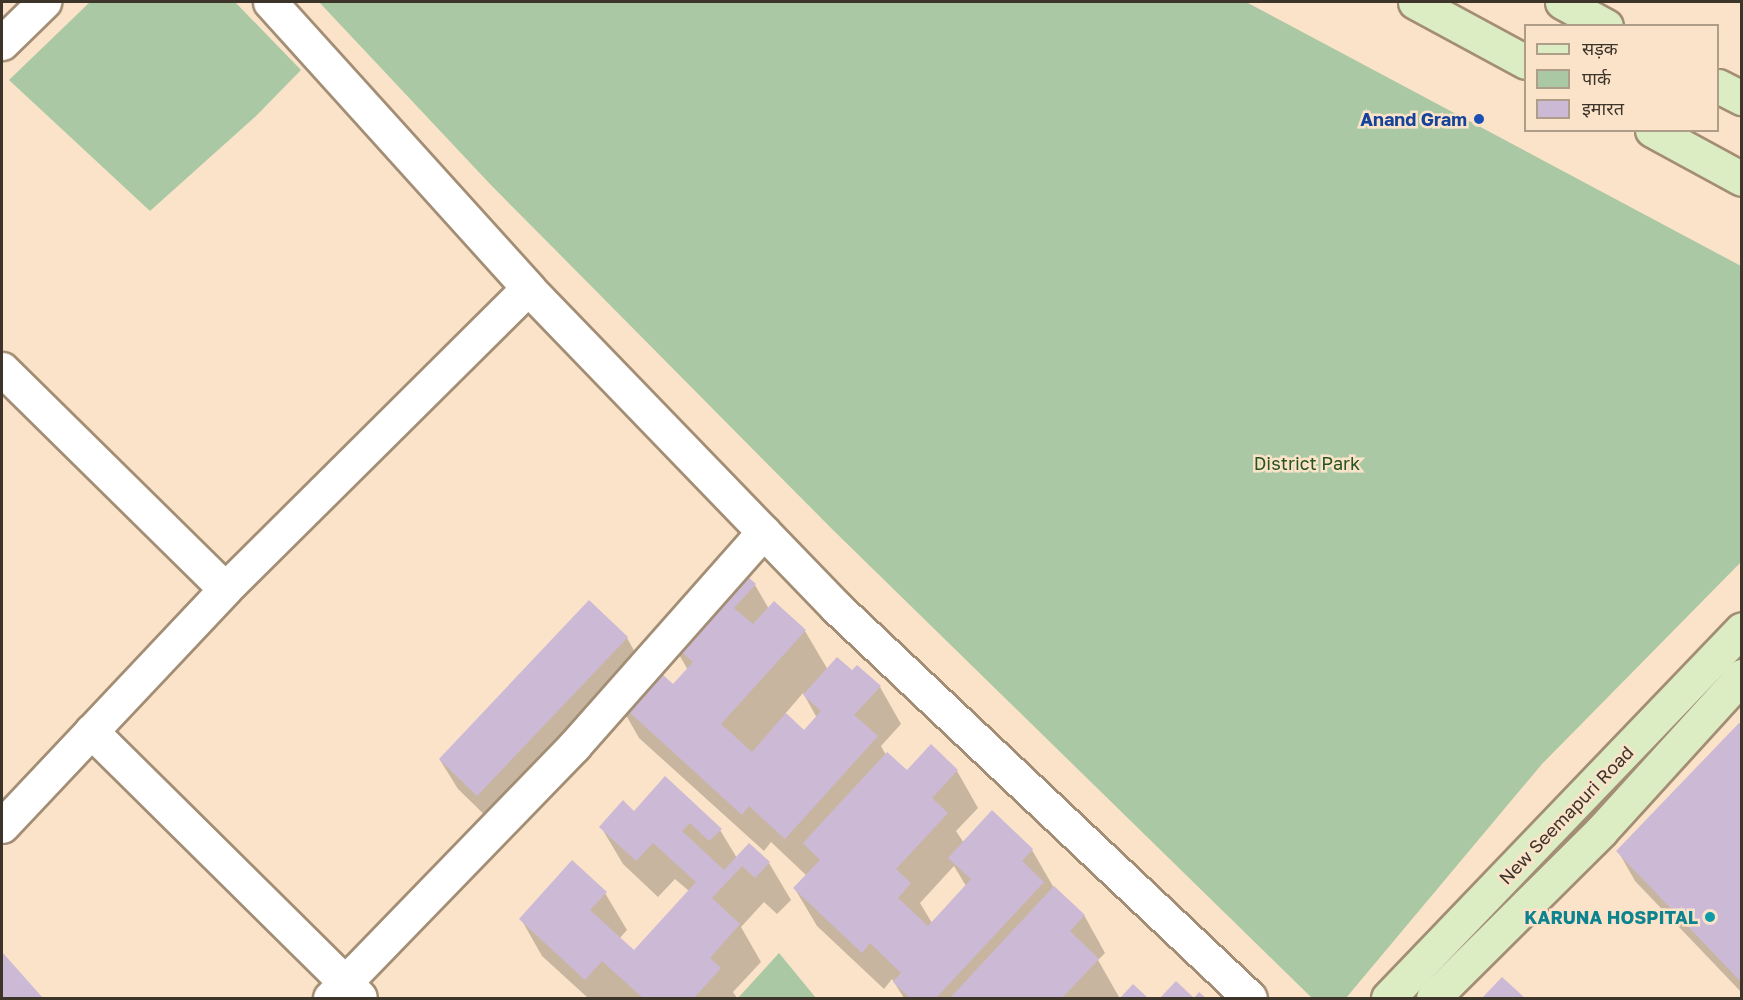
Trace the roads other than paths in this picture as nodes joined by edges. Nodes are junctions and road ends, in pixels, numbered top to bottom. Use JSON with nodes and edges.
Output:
{"nodes":[{"id":1,"x":44,"y":2,"type":"edge"},
{"id":2,"x":270,"y":2,"type":"edge"},
{"id":3,"x":1415,"y":2,"type":"edge"},
{"id":4,"x":1562,"y":2,"type":"edge"},
{"id":5,"x":1602,"y":24,"type":"edge"},
{"id":6,"x":2,"y":43,"type":"edge"},
{"id":7,"x":1524,"y":61,"type":"edge"},
{"id":8,"x":1719,"y":86,"type":"edge"},
{"id":9,"x":1742,"y":98,"type":"edge"},
{"id":10,"x":1656,"y":132,"type":"edge"},
{"id":11,"x":1742,"y":179,"type":"edge"},
{"id":12,"x":528,"y":288,"type":"junction"},
{"id":13,"x":2,"y":369,"type":"edge"},
{"id":14,"x":763,"y":532,"type":"junction"},
{"id":15,"x":225,"y":589,"type":"junction"},
{"id":16,"x":1742,"y":629,"type":"edge"},
{"id":17,"x":1742,"y":676,"type":"edge"},
{"id":18,"x":91,"y":731,"type":"junction"},
{"id":19,"x":2,"y":826,"type":"edge"},
{"id":20,"x":346,"y":993,"type":"edge"},
{"id":21,"x":1250,"y":999,"type":"edge"},
{"id":22,"x":1388,"y":999,"type":"edge"},
{"id":23,"x":1433,"y":999,"type":"edge"}],
"edges":[{"from":1,"to":6,"type":"street"},
{"from":2,"to":12,"type":"street"},
{"from":3,"to":7,"type":"main road"},
{"from":4,"to":5,"type":"main road"},
{"from":8,"to":9,"type":"main road"},
{"from":10,"to":11,"type":"main road"},
{"from":12,"to":14,"type":"street"},
{"from":12,"to":15,"type":"street"},
{"from":13,"to":15,"type":"street"},
{"from":14,"to":20,"type":"street"},
{"from":14,"to":21,"type":"street"},
{"from":15,"to":18,"type":"street"},
{"from":16,"to":22,"type":"main road","name":"New Seemapuri Road"},
{"from":17,"to":23,"type":"main road","name":"New Seemapuri Road"},
{"from":18,"to":19,"type":"street"},
{"from":18,"to":20,"type":"street"}]}
